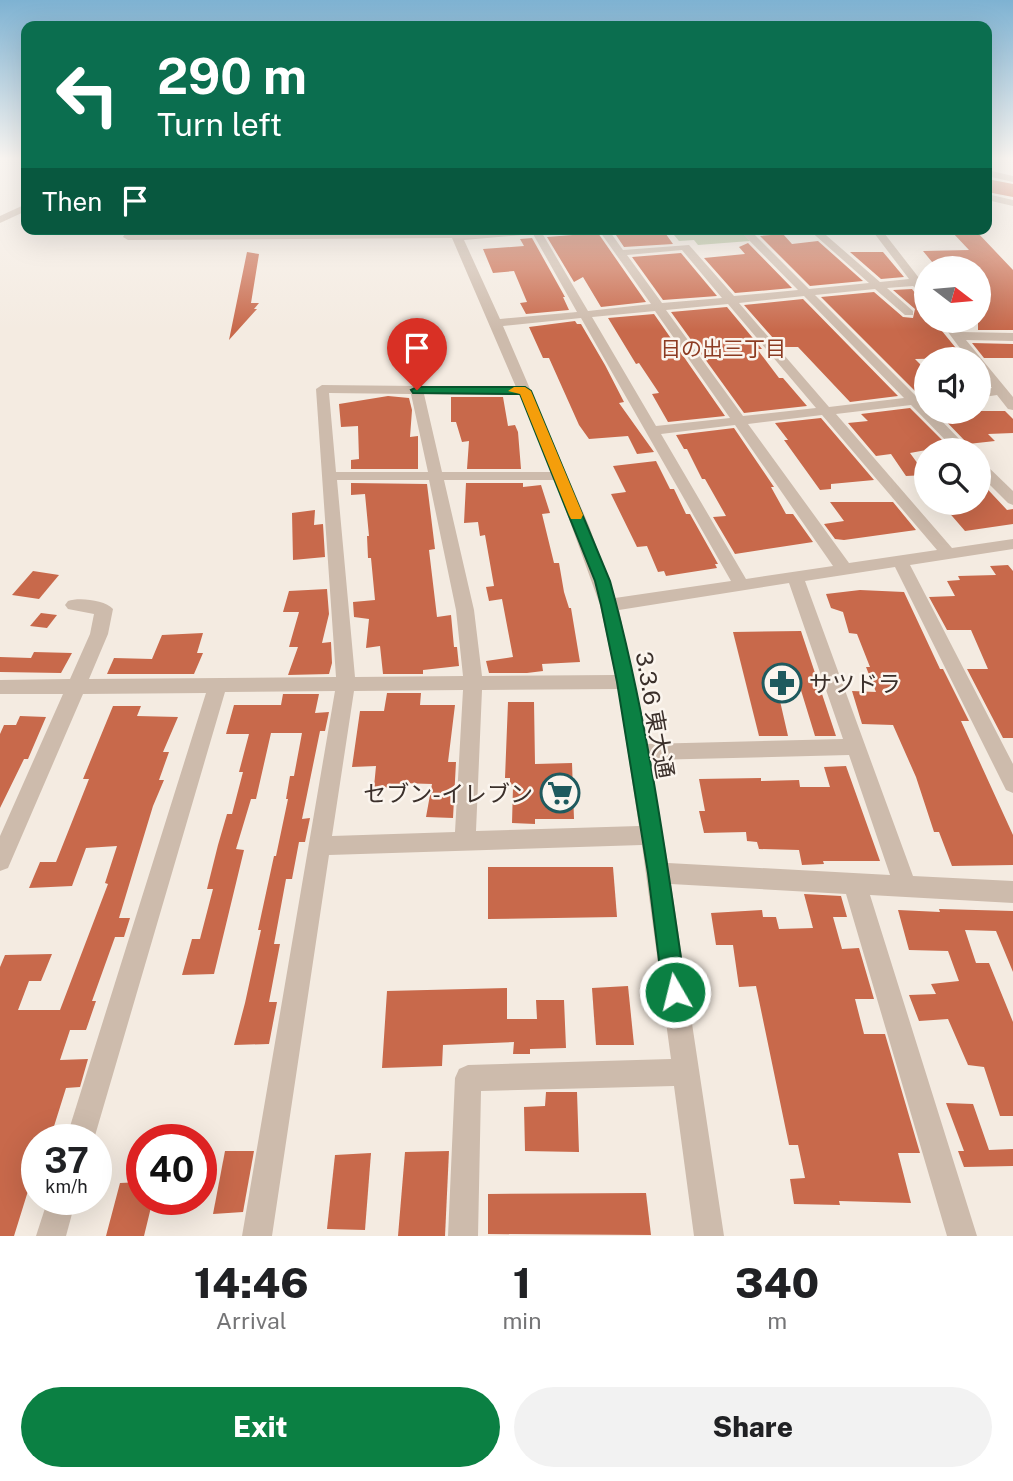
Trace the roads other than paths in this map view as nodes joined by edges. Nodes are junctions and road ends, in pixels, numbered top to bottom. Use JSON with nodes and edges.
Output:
{"nodes":[{"id":1,"x":130,"y":235,"type":"edge"},
{"id":2,"x":182,"y":235,"type":"edge"},
{"id":3,"x":456,"y":235,"type":"edge"},
{"id":4,"x":538,"y":235,"type":"edge"},
{"id":5,"x":607,"y":235,"type":"edge"},
{"id":6,"x":749,"y":235,"type":"edge"},
{"id":7,"x":820,"y":235,"type":"edge"},
{"id":8,"x":881,"y":235,"type":"edge"},
{"id":9,"x":620,"y":253,"type":"junction"},
{"id":10,"x":914,"y":279,"type":"edge"},
{"id":11,"x":914,"y":282,"type":"edge"},
{"id":12,"x":877,"y":286,"type":"junction"},
{"id":13,"x":806,"y":294,"type":"junction"},
{"id":14,"x":733,"y":301,"type":"junction"},
{"id":15,"x":659,"y":309,"type":"junction"},
{"id":16,"x":909,"y":313,"type":"dead end"},
{"id":17,"x":584,"y":315,"type":"junction"},
{"id":18,"x":496,"y":323,"type":"junction"},
{"id":19,"x":956,"y":333,"type":"edge"},
{"id":20,"x":958,"y":336,"type":"junction"},
{"id":21,"x":1013,"y":337,"type":"edge"},
{"id":22,"x":966,"y":347,"type":"edge"},
{"id":23,"x":991,"y":379,"type":"edge"},
{"id":24,"x":417,"y":390,"type":"junction"},
{"id":25,"x":525,"y":391,"type":"junction"},
{"id":26,"x":1000,"y":391,"type":"junction"},
{"id":27,"x":991,"y":392,"type":"edge"},
{"id":28,"x":914,"y":394,"type":"edge"},
{"id":29,"x":914,"y":401,"type":"edge"},
{"id":30,"x":1013,"y":406,"type":"edge"},
{"id":31,"x":827,"y":411,"type":"junction"},
{"id":32,"x":739,"y":421,"type":"junction"},
{"id":33,"x":941,"y":424,"type":"edge"},
{"id":34,"x":651,"y":431,"type":"junction"},
{"id":35,"x":953,"y":438,"type":"edge"},
{"id":36,"x":329,"y":476,"type":"junction"},
{"id":37,"x":559,"y":476,"type":"junction"},
{"id":38,"x":435,"y":477,"type":"junction"},
{"id":39,"x":991,"y":478,"type":"edge"},
{"id":40,"x":1013,"y":500,"type":"edge"},
{"id":41,"x":1010,"y":549,"type":"edge"},
{"id":42,"x":948,"y":553,"type":"junction"},
{"id":43,"x":900,"y":561,"type":"junction"},
{"id":44,"x":845,"y":570,"type":"junction"},
{"id":45,"x":795,"y":576,"type":"junction"},
{"id":46,"x":741,"y":584,"type":"junction"},
{"id":47,"x":74,"y":605,"type":"dead end"},
{"id":48,"x":609,"y":605,"type":"junction"},
{"id":49,"x":626,"y":682,"type":"junction"},
{"id":50,"x":473,"y":683,"type":"junction"},
{"id":51,"x":346,"y":684,"type":"junction"},
{"id":52,"x":218,"y":685,"type":"junction"},
{"id":53,"x":0,"y":687,"type":"edge"},
{"id":54,"x":78,"y":687,"type":"junction"},
{"id":55,"x":856,"y":747,"type":"junction"},
{"id":56,"x":637,"y":752,"type":"junction"},
{"id":57,"x":1013,"y":784,"type":"edge"},
{"id":58,"x":651,"y":835,"type":"junction"},
{"id":59,"x":465,"y":843,"type":"junction"},
{"id":60,"x":320,"y":846,"type":"junction"},
{"id":61,"x":0,"y":861,"type":"edge"},
{"id":62,"x":658,"y":873,"type":"junction"},
{"id":63,"x":855,"y":884,"type":"junction"},
{"id":64,"x":905,"y":886,"type":"junction"},
{"id":65,"x":1013,"y":892,"type":"edge"},
{"id":66,"x":686,"y":1072,"type":"junction"},
{"id":67,"x":85,"y":1124,"type":"edge"},
{"id":68,"x":57,"y":1215,"type":"edge"},
{"id":69,"x":51,"y":1236,"type":"edge"},
{"id":70,"x":257,"y":1236,"type":"edge"},
{"id":71,"x":463,"y":1236,"type":"edge"},
{"id":72,"x":709,"y":1236,"type":"edge"},
{"id":73,"x":962,"y":1236,"type":"edge"}],
"edges":[{"from":1,"to":2,"type":"street"},
{"from":3,"to":18,"type":"street","name":"3.3.6 東大通"},
{"from":4,"to":17,"type":"street"},
{"from":5,"to":9,"type":"street"},
{"from":6,"to":13,"type":"street"},
{"from":7,"to":12,"type":"street"},
{"from":8,"to":10,"type":"street"},
{"from":9,"to":14,"type":"street"},
{"from":9,"to":15,"type":"street"},
{"from":11,"to":12,"type":"street"},
{"from":12,"to":13,"type":"street"},
{"from":12,"to":16,"type":"street"},
{"from":13,"to":14,"type":"street"},
{"from":13,"to":28,"type":"street"},
{"from":14,"to":15,"type":"street"},
{"from":14,"to":31,"type":"street"},
{"from":15,"to":17,"type":"street"},
{"from":15,"to":32,"type":"street"},
{"from":17,"to":18,"type":"street"},
{"from":17,"to":34,"type":"street"},
{"from":18,"to":25,"type":"street","name":"3.3.6 東大通"},
{"from":19,"to":20,"type":"street"},
{"from":20,"to":21,"type":"street"},
{"from":20,"to":22,"type":"street"},
{"from":23,"to":26,"type":"street"},
{"from":24,"to":25,"type":"street"},
{"from":24,"to":36,"type":"street"},
{"from":24,"to":38,"type":"street"},
{"from":25,"to":37,"type":"street","name":"3.3.6 東大通"},
{"from":26,"to":27,"type":"street"},
{"from":26,"to":30,"type":"street"},
{"from":29,"to":31,"type":"street"},
{"from":31,"to":32,"type":"street"},
{"from":31,"to":42,"type":"street"},
{"from":32,"to":34,"type":"street"},
{"from":32,"to":44,"type":"street"},
{"from":33,"to":35,"type":"street"},
{"from":34,"to":46,"type":"street"},
{"from":36,"to":38,"type":"street"},
{"from":36,"to":51,"type":"street"},
{"from":37,"to":38,"type":"street"},
{"from":37,"to":48,"type":"street","name":"3.3.6 東大通"},
{"from":38,"to":50,"type":"street"},
{"from":39,"to":40,"type":"street"},
{"from":41,"to":42,"type":"street"},
{"from":42,"to":43,"type":"street"},
{"from":43,"to":44,"type":"street"},
{"from":43,"to":57,"type":"street"},
{"from":44,"to":45,"type":"street"},
{"from":45,"to":46,"type":"street"},
{"from":45,"to":55,"type":"street"},
{"from":46,"to":48,"type":"street"},
{"from":47,"to":54,"type":"street"},
{"from":48,"to":49,"type":"street","name":"3.3.6 東大通"},
{"from":49,"to":50,"type":"street"},
{"from":49,"to":56,"type":"street","name":"3.3.6 東大通"},
{"from":50,"to":51,"type":"street"},
{"from":50,"to":59,"type":"street"},
{"from":51,"to":52,"type":"street"},
{"from":51,"to":60,"type":"street"},
{"from":52,"to":54,"type":"street"},
{"from":52,"to":67,"type":"street"},
{"from":53,"to":54,"type":"street"},
{"from":54,"to":61,"type":"street"},
{"from":55,"to":56,"type":"street"},
{"from":55,"to":64,"type":"street"},
{"from":56,"to":58,"type":"street","name":"3.3.6 東大通"},
{"from":58,"to":59,"type":"street"},
{"from":58,"to":62,"type":"street","name":"3.3.6 東大通"},
{"from":59,"to":60,"type":"street"},
{"from":60,"to":70,"type":"street"},
{"from":62,"to":63,"type":"street"},
{"from":62,"to":66,"type":"street","name":"3.3.6 東大通"},
{"from":63,"to":64,"type":"street"},
{"from":63,"to":73,"type":"street"},
{"from":64,"to":65,"type":"street"},
{"from":66,"to":71,"type":"street"},
{"from":66,"to":72,"type":"street","name":"3.3.6 東大通"},
{"from":68,"to":69,"type":"street"}]}
